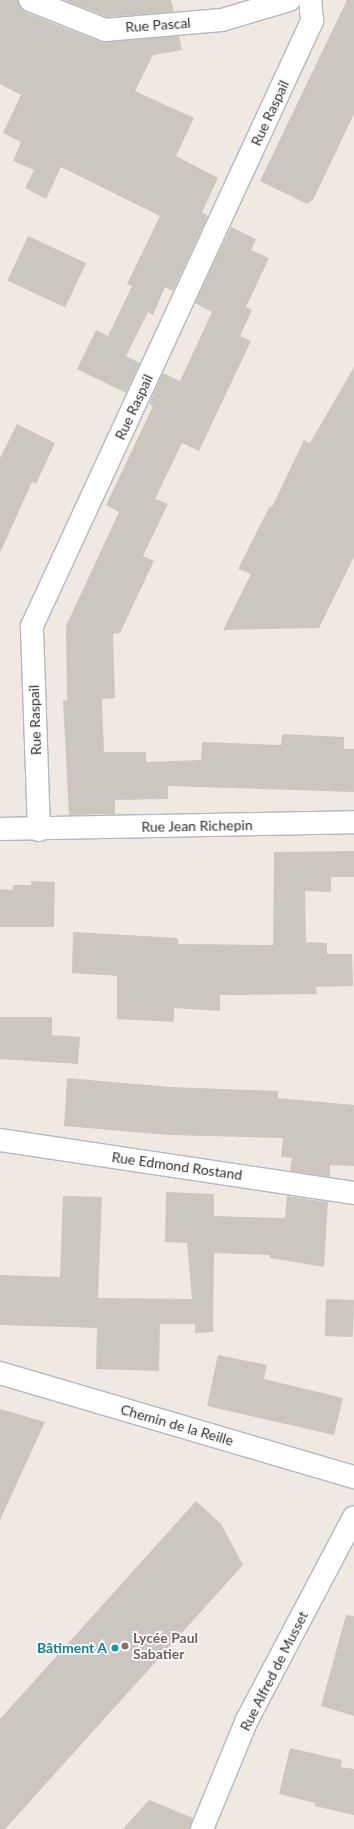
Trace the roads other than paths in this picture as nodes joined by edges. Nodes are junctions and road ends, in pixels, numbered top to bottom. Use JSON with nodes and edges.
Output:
{"nodes":[{"id":1,"x":30,"y":0,"type":"edge"},
{"id":2,"x":289,"y":0,"type":"edge"},
{"id":3,"x":310,"y":0,"type":"edge"},
{"id":4,"x":354,"y":822,"type":"edge"},
{"id":5,"x":0,"y":829,"type":"edge"},
{"id":6,"x":39,"y":830,"type":"junction"},
{"id":7,"x":0,"y":1140,"type":"edge"},
{"id":8,"x":354,"y":1193,"type":"edge"},
{"id":9,"x":0,"y":1373,"type":"edge"},
{"id":10,"x":354,"y":1478,"type":"edge"},
{"id":11,"x":354,"y":1517,"type":"edge"},
{"id":12,"x":205,"y":1828,"type":"edge"}],
"edges":[{"from":1,"to":2,"type":"street","name":"Rue Pascal"},
{"from":3,"to":6,"type":"street","name":"Rue Raspail"},
{"from":4,"to":6,"type":"street","name":"Rue Jean Richepin"},
{"from":5,"to":6,"type":"street","name":"Rue Jean Richepin"},
{"from":7,"to":8,"type":"street","name":"Rue Edmond Rostand"},
{"from":9,"to":10,"type":"street","name":"Chemin de la Reille"},
{"from":11,"to":12,"type":"street","name":"Rue Alfred de Musset"}]}
